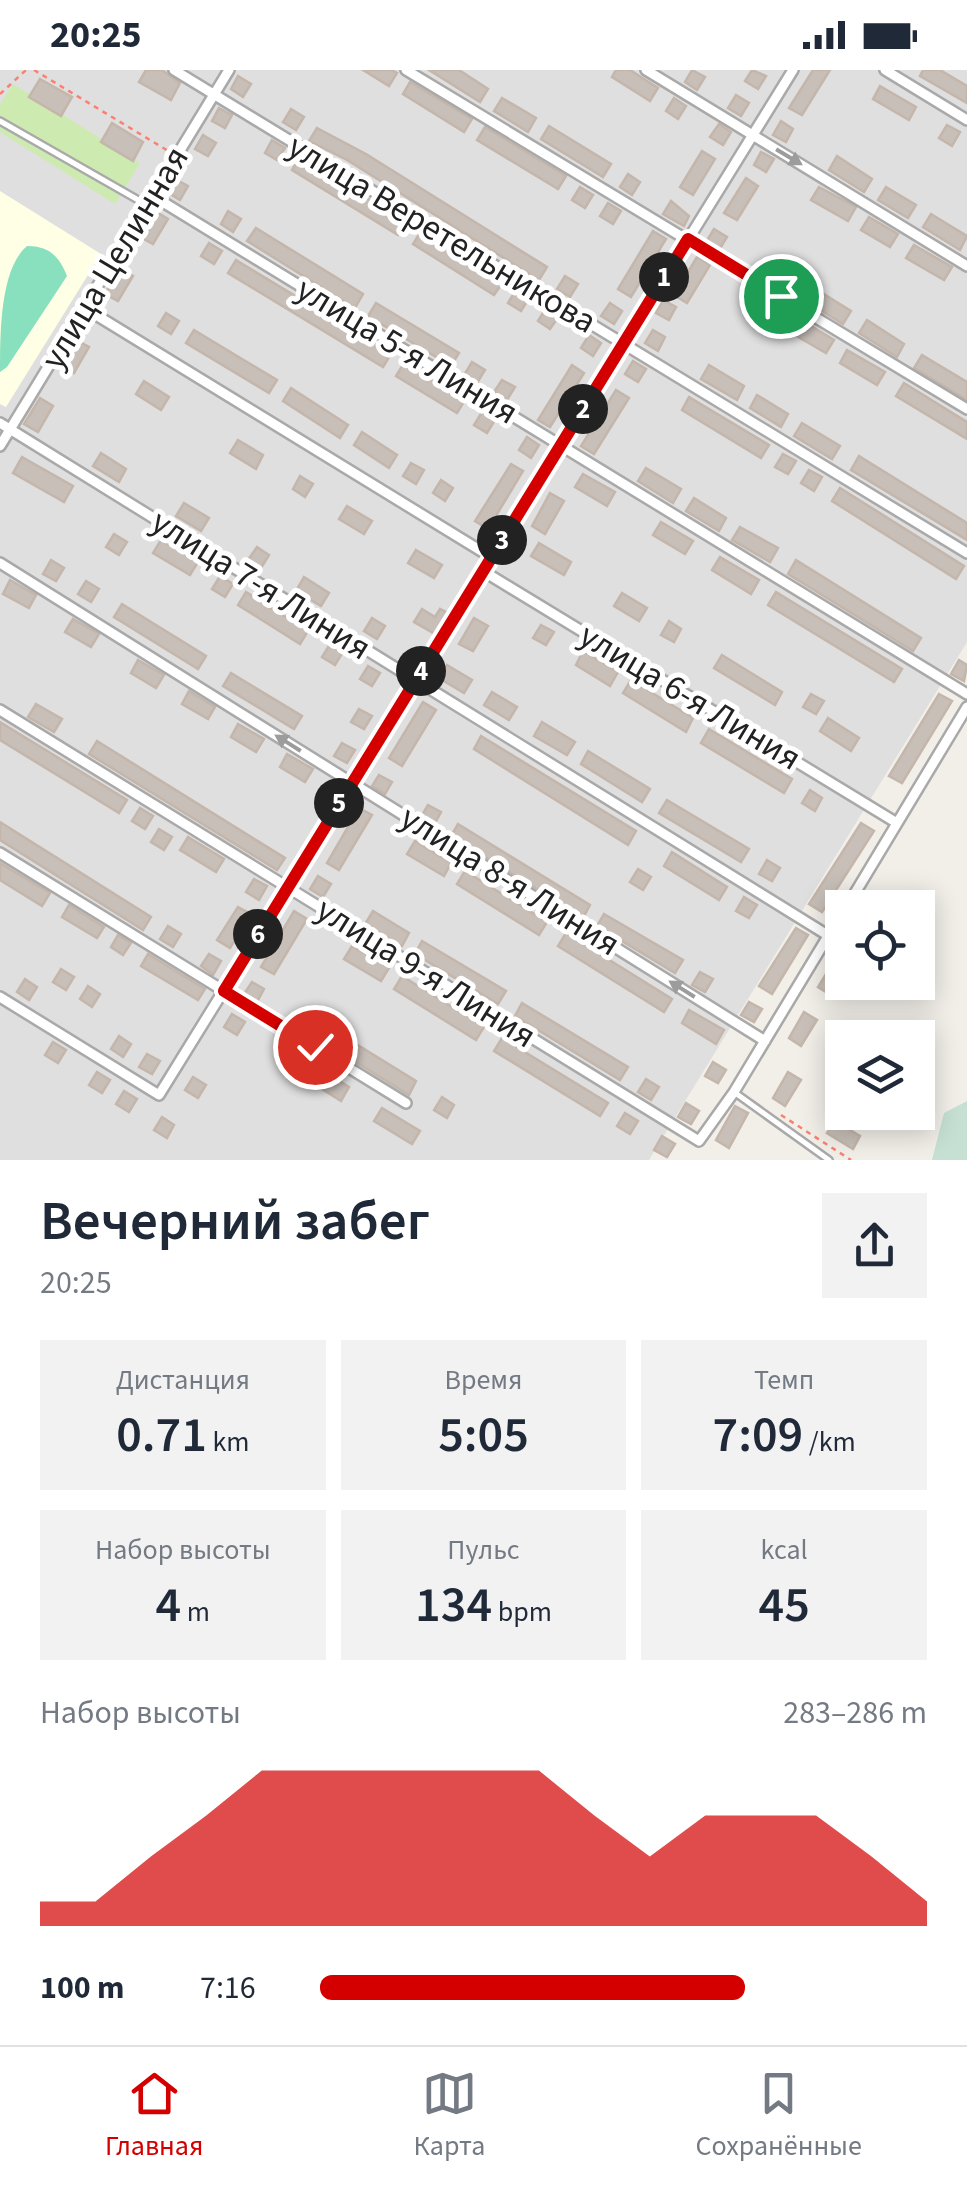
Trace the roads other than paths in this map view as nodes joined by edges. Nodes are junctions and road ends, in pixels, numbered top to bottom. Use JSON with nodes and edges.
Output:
{"nodes":[{"id":1,"x":174,"y":70,"type":"edge"},
{"id":2,"x":229,"y":70,"type":"edge"},
{"id":3,"x":406,"y":70,"type":"edge"},
{"id":4,"x":646,"y":70,"type":"edge"},
{"id":5,"x":793,"y":70,"type":"edge"},
{"id":6,"x":885,"y":70,"type":"edge"},
{"id":7,"x":214,"y":94,"type":"junction"},
{"id":8,"x":0,"y":120,"type":"edge"},
{"id":9,"x":967,"y":120,"type":"edge"},
{"id":10,"x":753,"y":134,"type":"junction"},
{"id":11,"x":150,"y":201,"type":"junction"},
{"id":12,"x":688,"y":239,"type":"junction"},
{"id":13,"x":967,"y":266,"type":"edge"},
{"id":14,"x":83,"y":307,"type":"junction"},
{"id":15,"x":623,"y":344,"type":"junction"},
{"id":16,"x":967,"y":410,"type":"edge"},
{"id":17,"x":0,"y":424,"type":"edge"},
{"id":18,"x":10,"y":430,"type":"junction"},
{"id":19,"x":561,"y":444,"type":"junction"},
{"id":20,"x":0,"y":446,"type":"edge"},
{"id":21,"x":967,"y":553,"type":"edge"},
{"id":22,"x":491,"y":557,"type":"junction"},
{"id":23,"x":0,"y":563,"type":"edge"},
{"id":24,"x":482,"y":571,"type":"junction"},
{"id":25,"x":415,"y":680,"type":"junction"},
{"id":26,"x":967,"y":694,"type":"edge"},
{"id":27,"x":967,"y":708,"type":"edge"},
{"id":28,"x":0,"y":710,"type":"edge"},
{"id":29,"x":352,"y":782,"type":"junction"},
{"id":30,"x":897,"y":824,"type":"junction"},
{"id":31,"x":0,"y":853,"type":"edge"},
{"id":32,"x":286,"y":888,"type":"junction"},
{"id":33,"x":856,"y":890,"type":"edge"},
{"id":34,"x":825,"y":934,"type":"edge"},
{"id":35,"x":825,"y":943,"type":"edge"},
{"id":36,"x":224,"y":991,"type":"junction"},
{"id":37,"x":0,"y":997,"type":"edge"},
{"id":38,"x":765,"y":1041,"type":"junction"},
{"id":39,"x":734,"y":1092,"type":"junction"},
{"id":40,"x":406,"y":1104,"type":"dead end"},
{"id":41,"x":829,"y":1160,"type":"edge"}],
"edges":[{"from":1,"to":7,"type":"street","name":"улица Веретельникова"},
{"from":2,"to":7,"type":"street","name":"улица Целинная"},
{"from":3,"to":12,"type":"street"},
{"from":4,"to":10,"type":"street"},
{"from":5,"to":10,"type":"street"},
{"from":6,"to":9,"type":"street"},
{"from":7,"to":11,"type":"street","name":"улица Целинная"},
{"from":7,"to":15,"type":"street","name":"улица Веретельникова"},
{"from":8,"to":11,"type":"lane"},
{"from":10,"to":12,"type":"street"},
{"from":10,"to":13,"type":"street","one_way":true},
{"from":11,"to":14,"type":"street","name":"улица Целинная"},
{"from":11,"to":19,"type":"street","name":"улица 5-я Линия"},
{"from":12,"to":15,"type":"street"},
{"from":12,"to":16,"type":"street"},
{"from":14,"to":18,"type":"street","name":"улица Целинная"},
{"from":14,"to":22,"type":"street"},
{"from":15,"to":19,"type":"street"},
{"from":15,"to":21,"type":"street","name":"улица Веретельникова"},
{"from":17,"to":18,"type":"street","name":"улица 7-я Линия"},
{"from":18,"to":20,"type":"street","name":"улица Целинная"},
{"from":18,"to":25,"type":"street","name":"улица 7-я Линия"},
{"from":19,"to":22,"type":"street"},
{"from":19,"to":26,"type":"street","name":"улица 5-я Линия"},
{"from":22,"to":24,"type":"street"},
{"from":29,"to":23,"type":"street","name":"улица 8-я Линия","one_way":true},
{"from":24,"to":25,"type":"street"},
{"from":24,"to":30,"type":"street","name":"улица 6-я Линия"},
{"from":25,"to":29,"type":"street"},
{"from":25,"to":34,"type":"street","name":"улица 7-я Линия"},
{"from":27,"to":30,"type":"street"},
{"from":28,"to":32,"type":"street","name":"улица 9-я Линия"},
{"from":29,"to":32,"type":"street"},
{"from":38,"to":29,"type":"street","name":"улица 8-я Линия","one_way":true},
{"from":30,"to":33,"type":"street"},
{"from":31,"to":36,"type":"street"},
{"from":32,"to":36,"type":"street"},
{"from":32,"to":39,"type":"street","name":"улица 9-я Линия"},
{"from":35,"to":38,"type":"street"},
{"from":36,"to":37,"type":"street"},
{"from":36,"to":40,"type":"street"},
{"from":38,"to":39,"type":"street"},
{"from":39,"to":41,"type":"lane"}]}
